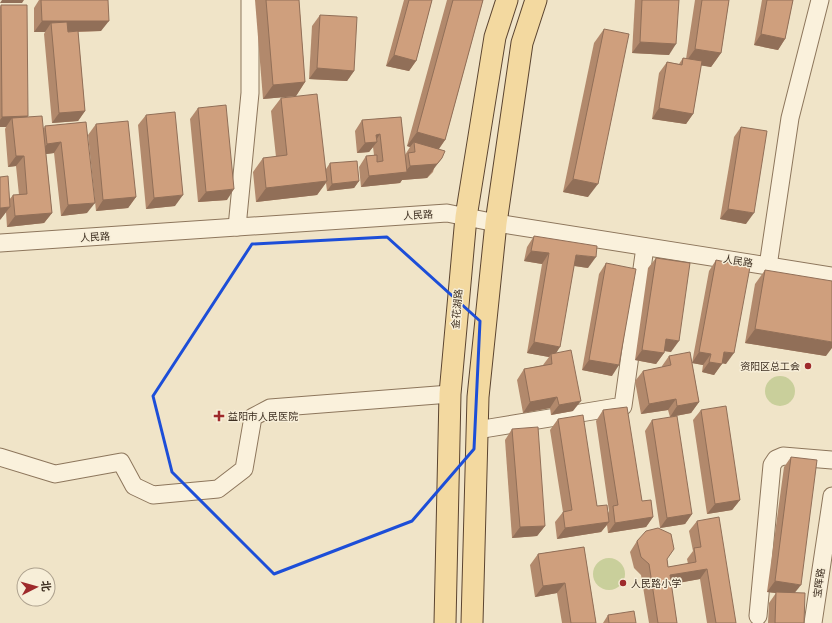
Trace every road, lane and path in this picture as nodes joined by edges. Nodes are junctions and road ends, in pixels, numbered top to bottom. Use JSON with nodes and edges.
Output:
{"nodes":[{"id":1,"x":250,"y":0,"type":"edge"},
{"id":2,"x":507,"y":0,"type":"edge"},
{"id":3,"x":536,"y":0,"type":"edge"},
{"id":4,"x":820,"y":0,"type":"edge"},
{"id":5,"x":466,"y":217,"type":"junction"},
{"id":6,"x":496,"y":223,"type":"junction"},
{"id":7,"x":237,"y":227,"type":"junction"},
{"id":8,"x":0,"y":243,"type":"edge"},
{"id":9,"x":645,"y":247,"type":"junction"},
{"id":10,"x":768,"y":266,"type":"junction"},
{"id":11,"x":832,"y":276,"type":"edge"},
{"id":12,"x":450,"y":394,"type":"junction"},
{"id":13,"x":477,"y":430,"type":"junction"},
{"id":14,"x":0,"y":457,"type":"edge"},
{"id":15,"x":832,"y":460,"type":"edge"},
{"id":16,"x":832,"y":496,"type":"edge"},
{"id":17,"x":758,"y":616,"type":"dead end"},
{"id":18,"x":445,"y":623,"type":"edge"},
{"id":19,"x":472,"y":623,"type":"edge"},
{"id":20,"x":813,"y":623,"type":"edge"}],
"edges":[{"from":1,"to":7,"type":"street"},
{"from":2,"to":5,"type":"main road","name":"金花湖路"},
{"from":3,"to":6,"type":"main road"},
{"from":4,"to":10,"type":"street"},
{"from":5,"to":6,"type":"street","name":"人民路"},
{"from":5,"to":7,"type":"street","name":"人民路"},
{"from":5,"to":12,"type":"main road","name":"金花湖路"},
{"from":6,"to":9,"type":"street","name":"人民路"},
{"from":6,"to":13,"type":"main road"},
{"from":7,"to":8,"type":"street","name":"人民路"},
{"from":9,"to":10,"type":"street","name":"人民路"},
{"from":9,"to":13,"type":"street"},
{"from":10,"to":11,"type":"street","name":"人民路"},
{"from":12,"to":14,"type":"street"},
{"from":12,"to":18,"type":"main road","name":"金花湖路"},
{"from":13,"to":19,"type":"main road"},
{"from":15,"to":17,"type":"street"},
{"from":16,"to":20,"type":"street","name":"宝晖路"}]}
